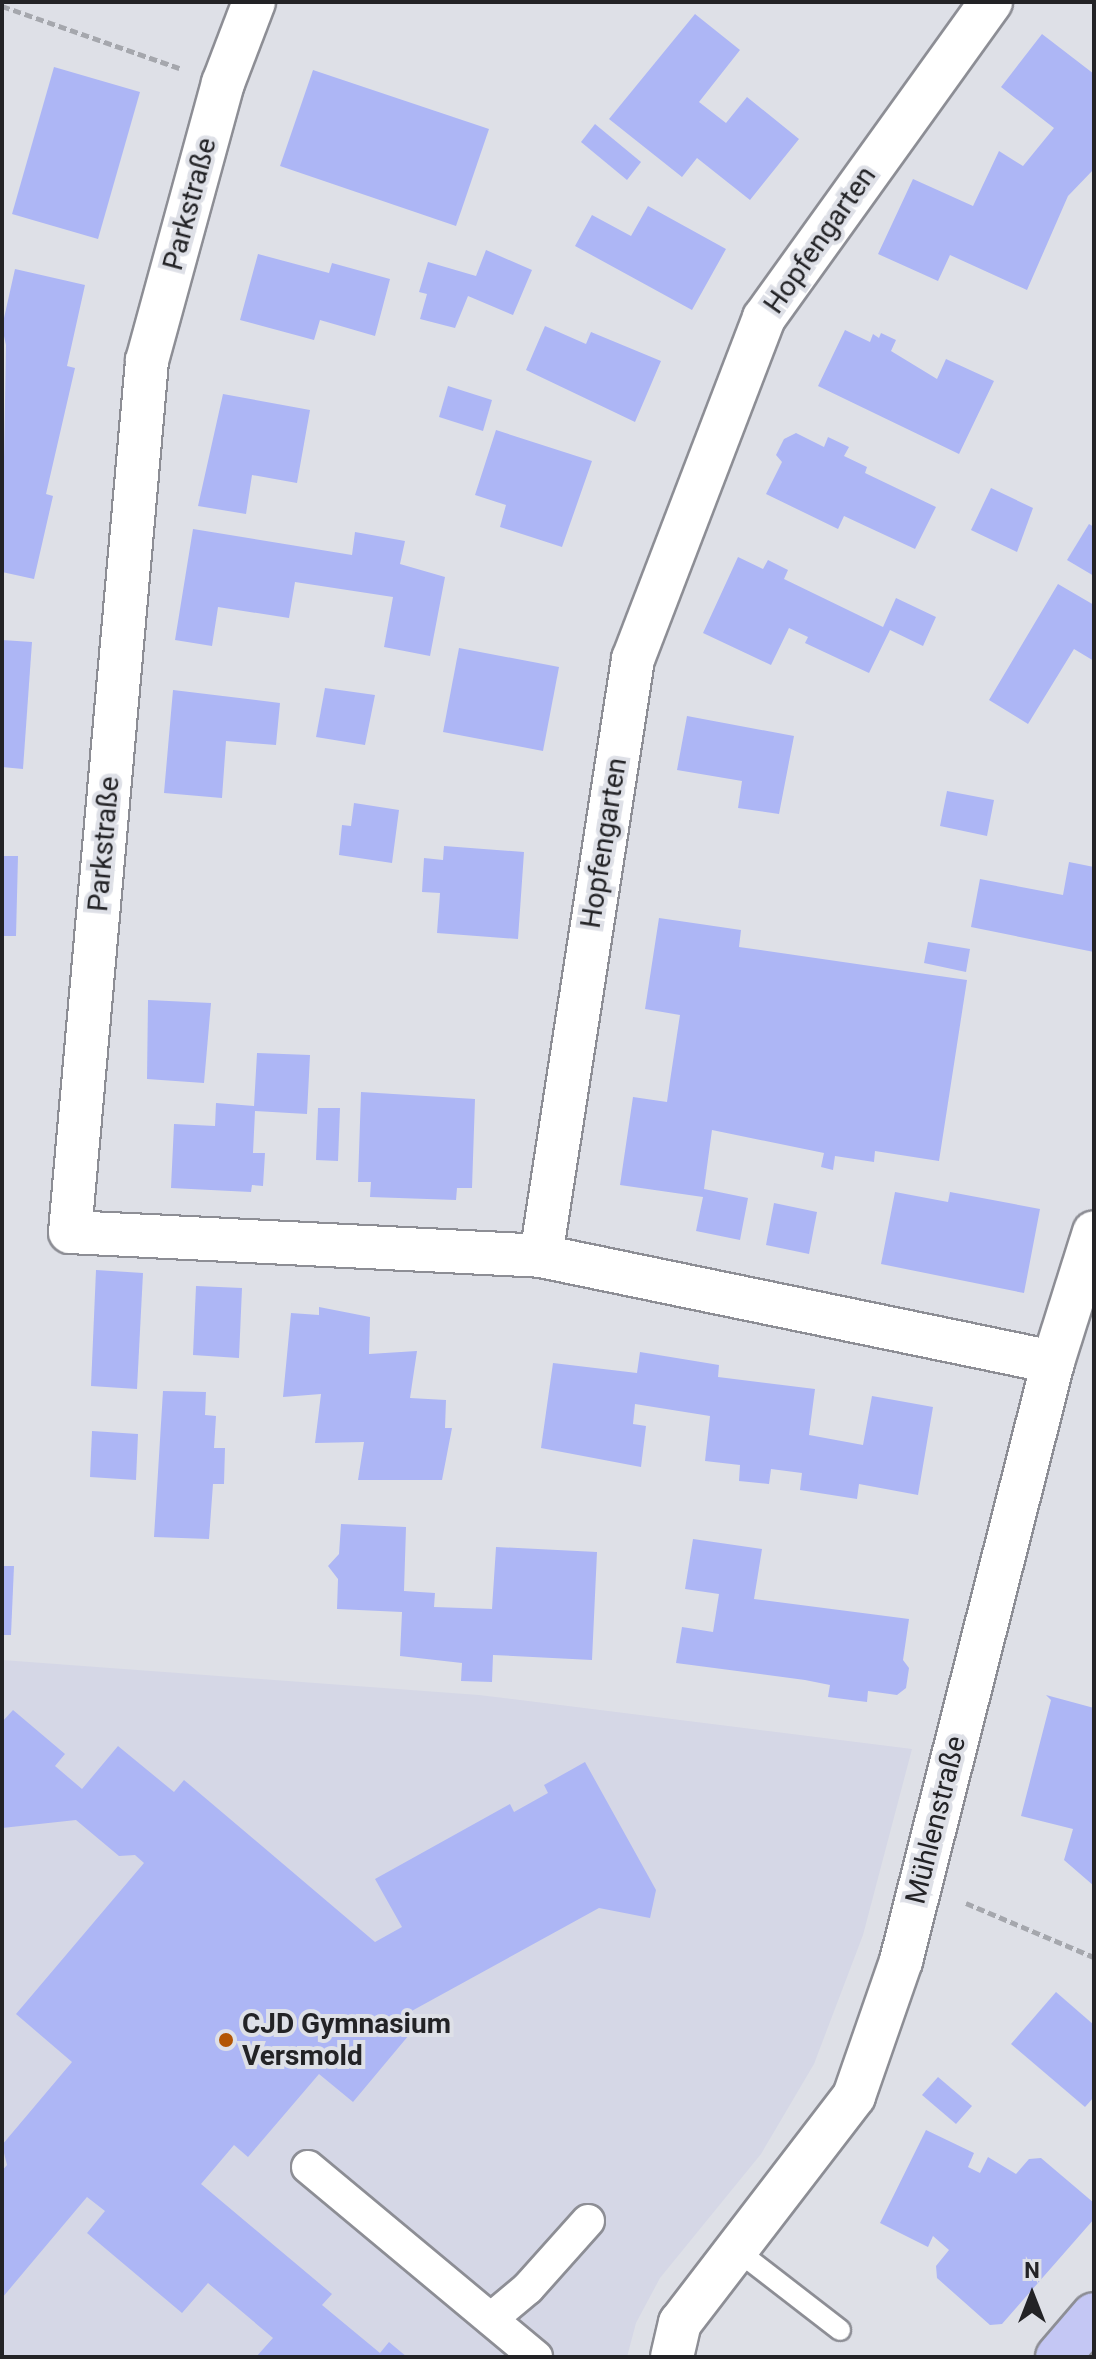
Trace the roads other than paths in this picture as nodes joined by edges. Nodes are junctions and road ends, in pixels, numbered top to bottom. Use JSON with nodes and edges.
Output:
{"nodes":[{"id":1,"x":254,"y":2,"type":"edge"},
{"id":2,"x":991,"y":2,"type":"edge"},
{"id":3,"x":1094,"y":1232,"type":"edge"},
{"id":4,"x":541,"y":1256,"type":"junction"},
{"id":5,"x":1053,"y":1362,"type":"junction"},
{"id":6,"x":308,"y":2167,"type":"dead end"},
{"id":7,"x":588,"y":2221,"type":"dead end"},
{"id":8,"x":734,"y":2248,"type":"junction"},
{"id":9,"x":1094,"y":2315,"type":"edge"},
{"id":10,"x":491,"y":2319,"type":"junction"},
{"id":11,"x":840,"y":2330,"type":"dead end"},
{"id":12,"x":536,"y":2357,"type":"edge"},
{"id":13,"x":672,"y":2357,"type":"edge"},
{"id":14,"x":1058,"y":2357,"type":"edge"}],
"edges":[{"from":1,"to":4,"type":"street","name":"Parkstraße"},
{"from":2,"to":4,"type":"street","name":"Hopfengarten"},
{"from":3,"to":5,"type":"street","name":"Mühlenstraße"},
{"from":4,"to":5,"type":"street"},
{"from":5,"to":8,"type":"street","name":"Mühlenstraße"},
{"from":6,"to":10,"type":"street"},
{"from":7,"to":10,"type":"street"},
{"from":8,"to":11,"type":"lane"},
{"from":8,"to":13,"type":"street","name":"Mühlenstraße"},
{"from":9,"to":14,"type":"main road"},
{"from":10,"to":12,"type":"street"}]}
